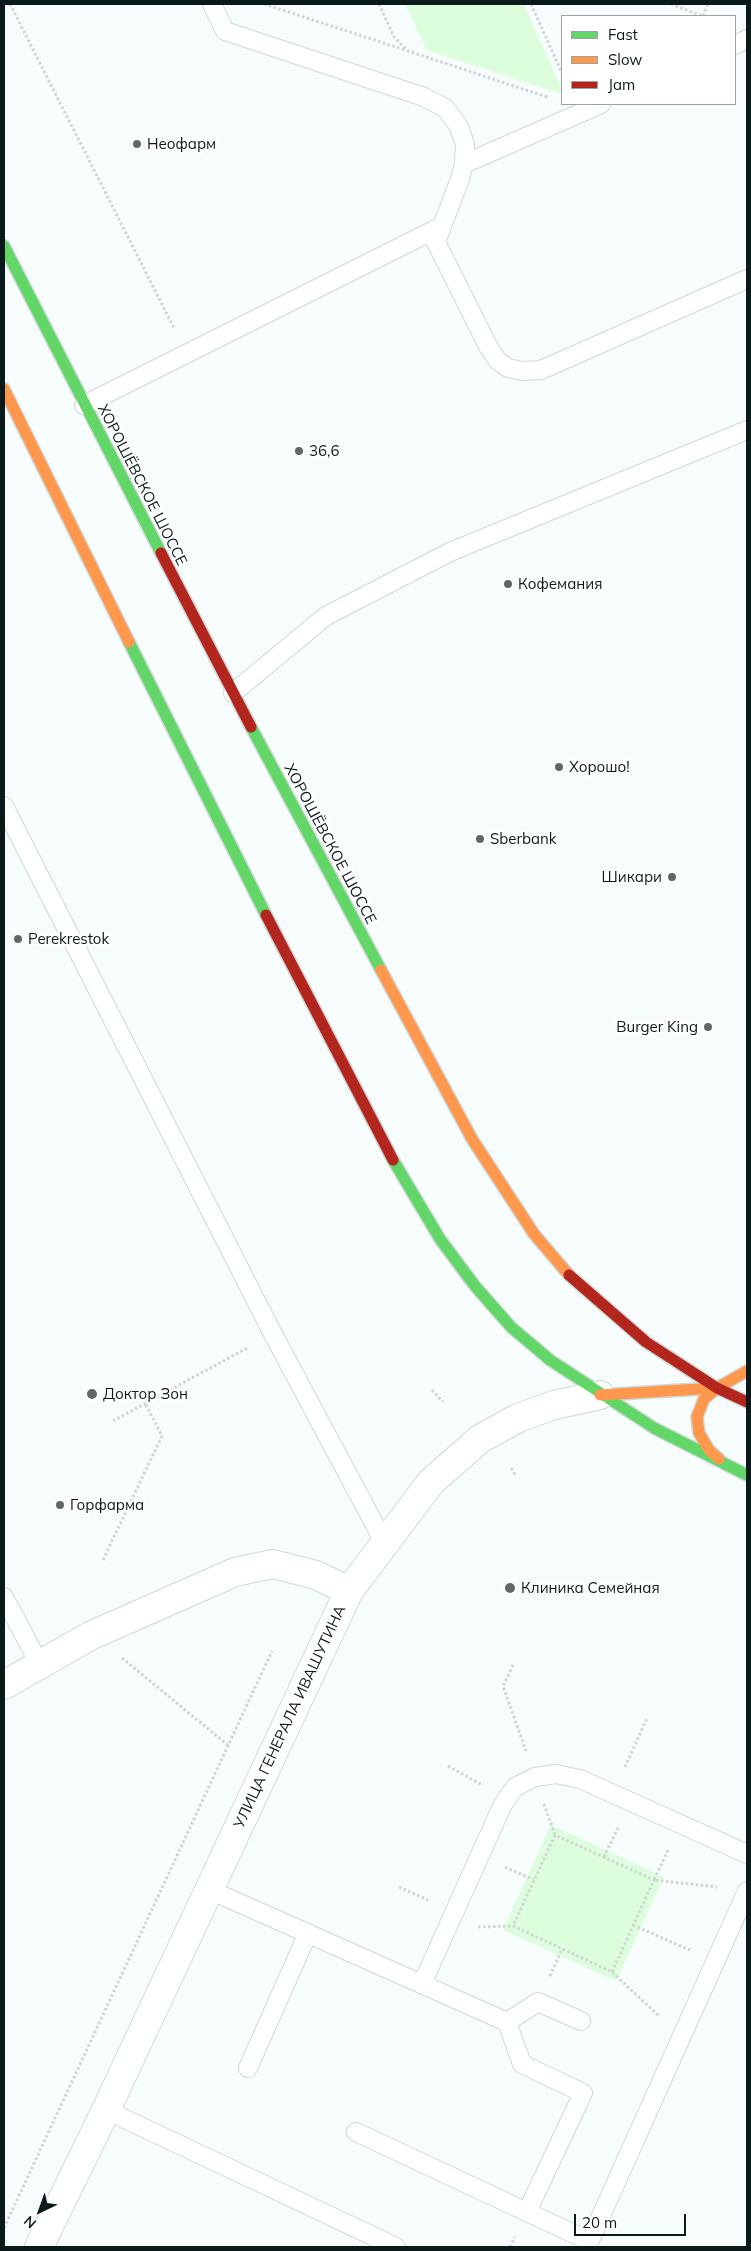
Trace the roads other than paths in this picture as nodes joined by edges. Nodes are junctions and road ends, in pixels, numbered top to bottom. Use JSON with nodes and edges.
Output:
{"nodes":[{"id":1,"x":212,"y":4,"type":"edge"},
{"id":2,"x":600,"y":105,"type":"edge"},
{"id":3,"x":464,"y":164,"type":"junction"},
{"id":4,"x":442,"y":226,"type":"junction"},
{"id":5,"x":4,"y":246,"type":"edge"},
{"id":6,"x":747,"y":279,"type":"edge"},
{"id":7,"x":4,"y":389,"type":"edge"},
{"id":8,"x":84,"y":405,"type":"junction"},
{"id":9,"x":747,"y":430,"type":"edge"},
{"id":10,"x":233,"y":693,"type":"junction"},
{"id":11,"x":4,"y":806,"type":"edge"},
{"id":12,"x":747,"y":1371,"type":"edge"},
{"id":13,"x":716,"y":1388,"type":"junction"},
{"id":14,"x":600,"y":1395,"type":"junction"},
{"id":15,"x":747,"y":1402,"type":"edge"},
{"id":16,"x":728,"y":1466,"type":"junction"},
{"id":17,"x":747,"y":1475,"type":"edge"},
{"id":18,"x":384,"y":1542,"type":"junction"},
{"id":19,"x":349,"y":1591,"type":"junction"},
{"id":20,"x":4,"y":1597,"type":"edge"},
{"id":21,"x":40,"y":1665,"type":"junction"},
{"id":22,"x":4,"y":1685,"type":"edge"},
{"id":23,"x":746,"y":1850,"type":"edge"},
{"id":24,"x":210,"y":1890,"type":"junction"},
{"id":25,"x":747,"y":1891,"type":"edge"},
{"id":26,"x":308,"y":1933,"type":"junction"},
{"id":27,"x":422,"y":1984,"type":"junction"},
{"id":28,"x":581,"y":2021,"type":"dead end"},
{"id":29,"x":508,"y":2022,"type":"junction"},
{"id":30,"x":248,"y":2068,"type":"dead end"},
{"id":31,"x":106,"y":2110,"type":"junction"},
{"id":32,"x":356,"y":2132,"type":"dead end"},
{"id":33,"x":527,"y":2212,"type":"junction"},
{"id":34,"x":588,"y":2244,"type":"edge"},
{"id":35,"x":39,"y":2247,"type":"edge"},
{"id":36,"x":396,"y":2247,"type":"edge"}],
"edges":[{"from":1,"to":3,"type":"lane"},
{"from":2,"to":3,"type":"lane"},
{"from":3,"to":4,"type":"lane"},
{"from":4,"to":6,"type":"lane"},
{"from":4,"to":8,"type":"lane"},
{"from":5,"to":8,"type":"main road","name":"ХОРОШЁВСКОЕ ШОССЕ"},
{"from":7,"to":14,"type":"main road"},
{"from":8,"to":10,"type":"main road","name":"ХОРОШЁВСКОЕ ШОССЕ"},
{"from":9,"to":10,"type":"lane"},
{"from":10,"to":13,"type":"main road","name":"ХОРОШЁВСКОЕ ШОССЕ"},
{"from":11,"to":18,"type":"lane"},
{"from":12,"to":13,"type":"main road"},
{"from":13,"to":14,"type":"main road","name":"УЛИЦА ГЕНЕРАЛА ИВАШУТИНА"},
{"from":13,"to":15,"type":"main road","name":"ХОРОШЁВСКОЕ ШОССЕ"},
{"from":13,"to":16,"type":"main road"},
{"from":14,"to":16,"type":"main road"},
{"from":14,"to":18,"type":"street","name":"УЛИЦА ГЕНЕРАЛА ИВАШУТИНА"},
{"from":16,"to":17,"type":"main road"},
{"from":18,"to":19,"type":"street","name":"УЛИЦА ГЕНЕРАЛА ИВАШУТИНА"},
{"from":19,"to":21,"type":"street"},
{"from":19,"to":24,"type":"street","name":"УЛИЦА ГЕНЕРАЛА ИВАШУТИНА"},
{"from":20,"to":21,"type":"lane"},
{"from":21,"to":22,"type":"street"},
{"from":23,"to":27,"type":"lane"},
{"from":24,"to":26,"type":"lane"},
{"from":24,"to":31,"type":"street","name":"УЛИЦА ГЕНЕРАЛА ИВАШУТИНА"},
{"from":25,"to":34,"type":"lane"},
{"from":26,"to":27,"type":"lane"},
{"from":26,"to":30,"type":"lane"},
{"from":27,"to":29,"type":"lane"},
{"from":28,"to":29,"type":"lane"},
{"from":29,"to":33,"type":"lane"},
{"from":31,"to":35,"type":"street","name":"УЛИЦА ГЕНЕРАЛА ИВАШУТИНА"},
{"from":31,"to":36,"type":"lane"},
{"from":32,"to":33,"type":"lane"},
{"from":33,"to":34,"type":"lane"}]}
